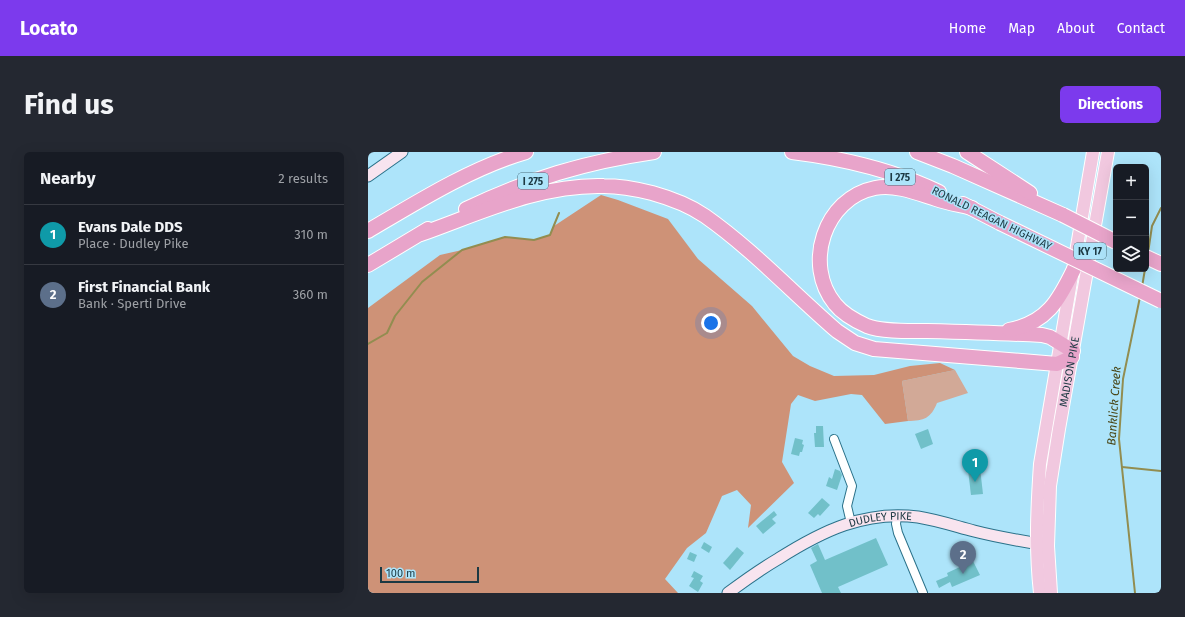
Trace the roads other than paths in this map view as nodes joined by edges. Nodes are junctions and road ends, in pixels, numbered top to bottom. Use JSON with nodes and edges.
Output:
{"nodes":[{"id":1,"x":402,"y":152,"type":"edge"},
{"id":2,"x":524,"y":152,"type":"edge"},
{"id":3,"x":654,"y":152,"type":"edge"},
{"id":4,"x":792,"y":152,"type":"edge"},
{"id":5,"x":917,"y":152,"type":"edge"},
{"id":6,"x":967,"y":152,"type":"edge"},
{"id":7,"x":1093,"y":152,"type":"edge"},
{"id":8,"x":1108,"y":152,"type":"edge"},
{"id":9,"x":368,"y":176,"type":"edge"},
{"id":10,"x":1002,"y":181,"type":"junction"},
{"id":11,"x":972,"y":208,"type":"junction"},
{"id":12,"x":368,"y":231,"type":"edge"},
{"id":13,"x":421,"y":234,"type":"junction"},
{"id":14,"x":1113,"y":240,"type":"edge"},
{"id":15,"x":1149,"y":258,"type":"edge"},
{"id":16,"x":1161,"y":264,"type":"edge"},
{"id":17,"x":368,"y":265,"type":"edge"},
{"id":18,"x":1074,"y":269,"type":"junction"},
{"id":19,"x":1161,"y":301,"type":"edge"},
{"id":20,"x":990,"y":333,"type":"junction"},
{"id":21,"x":1061,"y":344,"type":"junction"},
{"id":22,"x":1072,"y":354,"type":"junction"},
{"id":23,"x":1057,"y":364,"type":"junction"},
{"id":24,"x":834,"y":439,"type":"dead end"},
{"id":25,"x":897,"y":516,"type":"junction"},
{"id":26,"x":851,"y":523,"type":"junction"},
{"id":27,"x":1042,"y":545,"type":"junction"},
{"id":28,"x":728,"y":593,"type":"edge"},
{"id":29,"x":923,"y":593,"type":"edge"},
{"id":30,"x":1040,"y":593,"type":"edge"},
{"id":31,"x":1052,"y":593,"type":"edge"}],
"edges":[{"from":1,"to":9,"type":"street"},
{"from":2,"to":12,"type":"highway"},
{"from":3,"to":13,"type":"highway","number":"I 275"},
{"from":4,"to":11,"type":"highway","name":"RONALD REAGAN HIGHWAY","number":"I 275"},
{"from":5,"to":10,"type":"highway"},
{"from":6,"to":10,"type":"highway"},
{"from":7,"to":18,"type":"main road","name":"MADISON PIKE","number":"KY 17"},
{"from":8,"to":22,"type":"main road","name":"MADISON PIKE","number":"KY 17"},
{"from":10,"to":14,"type":"highway","bridge":true},
{"from":11,"to":19,"type":"highway","name":"RONALD REAGAN HIGHWAY","number":"I 275","bridge":true},
{"from":11,"to":20,"type":"highway"},
{"from":13,"to":17,"type":"highway","number":"I 275"},
{"from":13,"to":23,"type":"highway"},
{"from":15,"to":16,"type":"highway"},
{"from":18,"to":20,"type":"highway"},
{"from":18,"to":21,"type":"main road","name":"MADISON PIKE","number":"KY 17"},
{"from":20,"to":21,"type":"highway"},
{"from":21,"to":22,"type":"highway"},
{"from":21,"to":23,"type":"main road","name":"MADISON PIKE","number":"KY 17"},
{"from":22,"to":23,"type":"highway"},
{"from":22,"to":27,"type":"main road","name":"MADISON PIKE","number":"KY 17"},
{"from":23,"to":27,"type":"main road","name":"MADISON PIKE","number":"KY 17"},
{"from":24,"to":26,"type":"street"},
{"from":25,"to":26,"type":"street","name":"DUDLEY PIKE"},
{"from":25,"to":27,"type":"street","name":"DUDLEY PIKE"},
{"from":25,"to":29,"type":"street"},
{"from":26,"to":28,"type":"street","name":"DUDLEY PIKE"},
{"from":27,"to":30,"type":"main road","name":"MADISON PIKE","number":"KY 17"},
{"from":27,"to":31,"type":"main road","name":"MADISON PIKE","number":"KY 17"}]}
